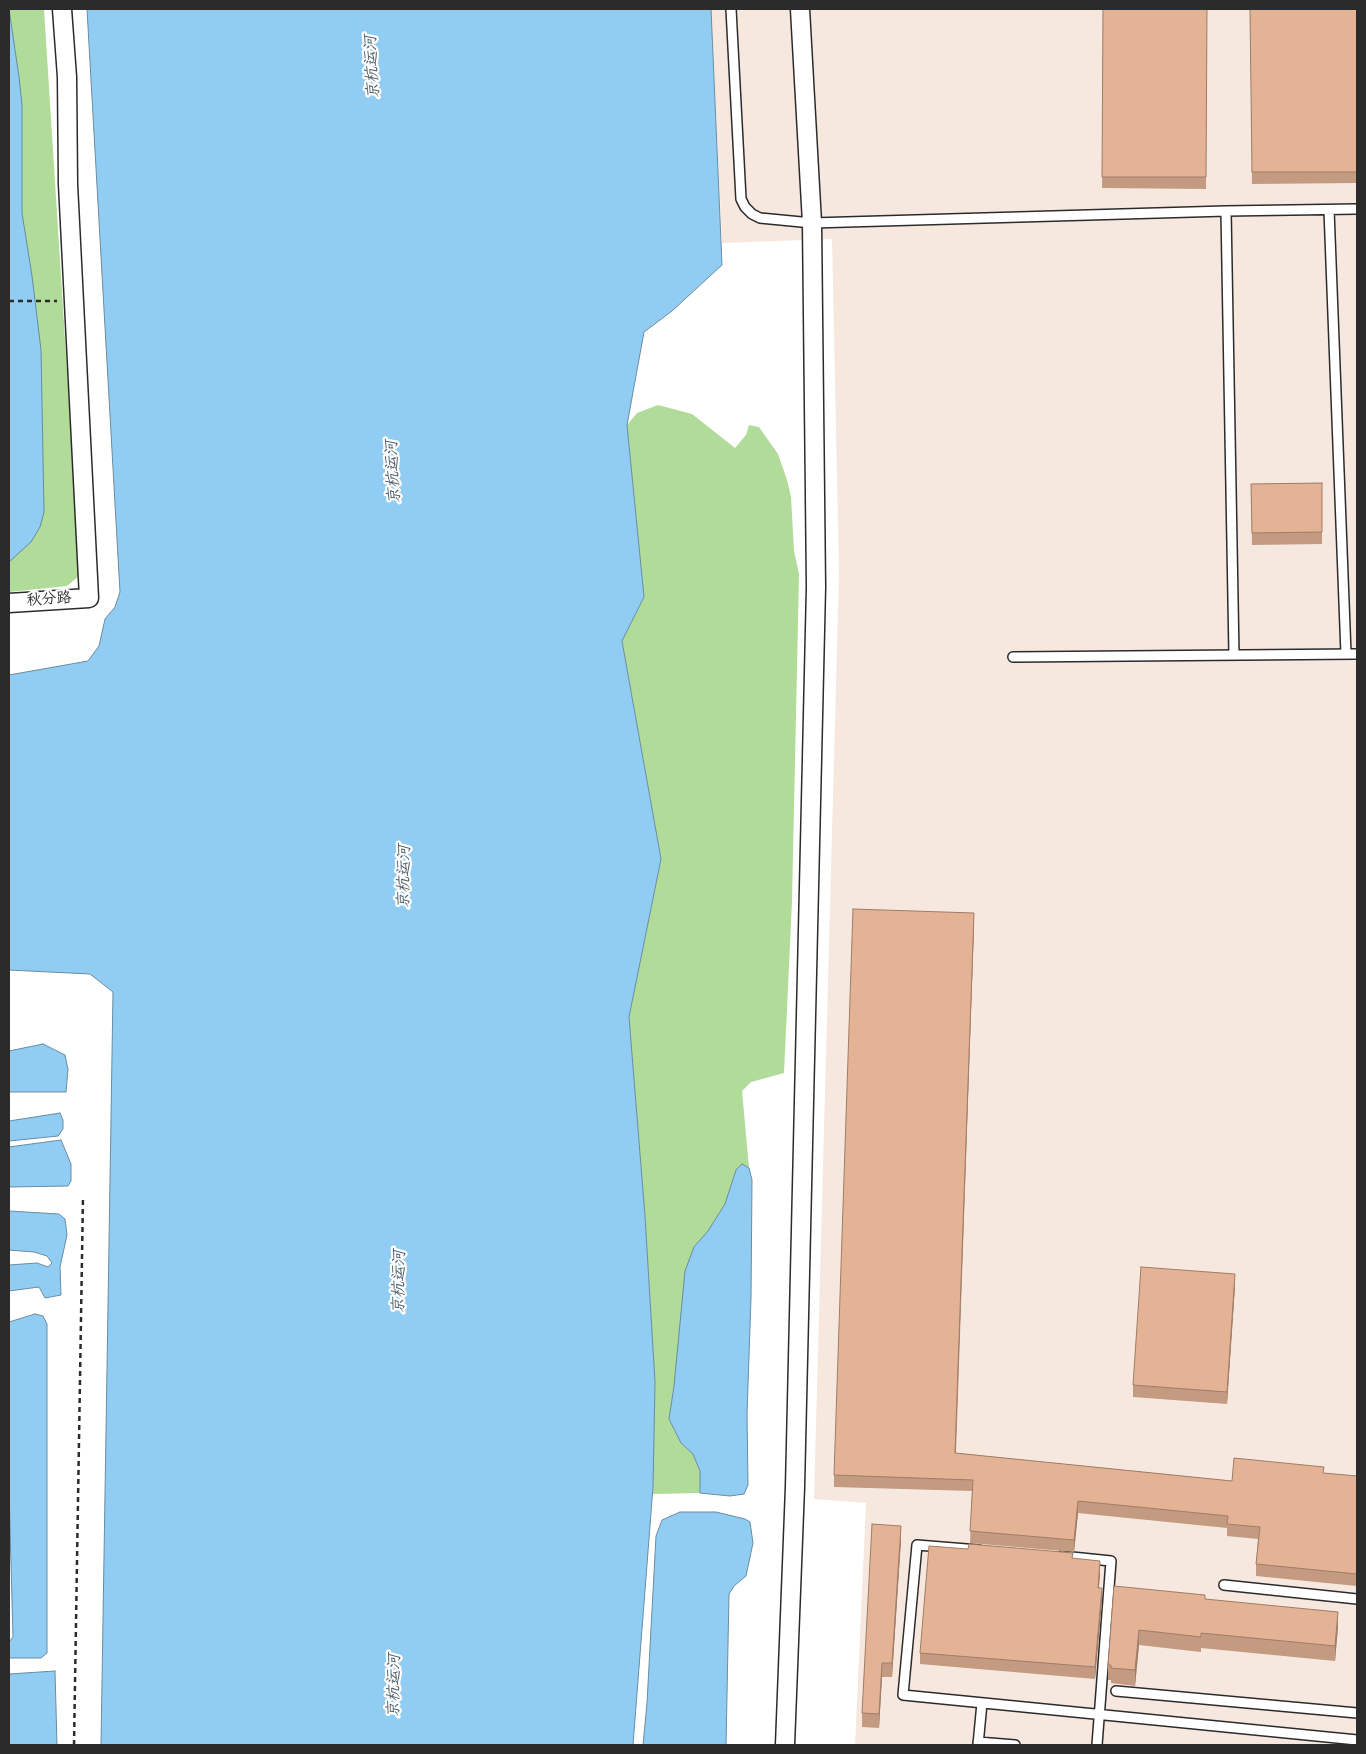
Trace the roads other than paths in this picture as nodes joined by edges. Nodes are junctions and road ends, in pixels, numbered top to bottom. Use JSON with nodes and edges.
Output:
{"nodes":[{"id":1,"x":62,"y":9,"type":"edge"},
{"id":2,"x":732,"y":9,"type":"edge"},
{"id":3,"x":800,"y":9,"type":"edge"},
{"id":4,"x":1357,"y":209,"type":"edge"},
{"id":5,"x":1329,"y":210,"type":"junction"},
{"id":6,"x":1226,"y":211,"type":"junction"},
{"id":7,"x":812,"y":223,"type":"junction"},
{"id":8,"x":9,"y":603,"type":"edge"},
{"id":9,"x":1346,"y":654,"type":"junction"},
{"id":10,"x":1357,"y":654,"type":"edge"},
{"id":11,"x":1234,"y":655,"type":"junction"},
{"id":12,"x":1013,"y":657,"type":"dead end"},
{"id":13,"x":985,"y":1550,"type":"edge"},
{"id":14,"x":1053,"y":1556,"type":"edge"},
{"id":15,"x":1224,"y":1585,"type":"dead end"},
{"id":16,"x":1357,"y":1598,"type":"edge"},
{"id":17,"x":1116,"y":1691,"type":"dead end"},
{"id":18,"x":982,"y":1703,"type":"junction"},
{"id":19,"x":1357,"y":1713,"type":"edge"},
{"id":20,"x":1099,"y":1714,"type":"junction"},
{"id":21,"x":1357,"y":1740,"type":"edge"},
{"id":22,"x":978,"y":1744,"type":"edge"},
{"id":23,"x":785,"y":1745,"type":"edge"},
{"id":24,"x":1015,"y":1745,"type":"edge"},
{"id":25,"x":1096,"y":1745,"type":"edge"}],
"edges":[{"from":1,"to":8,"type":"street","name":"秋分路"},
{"from":2,"to":7,"type":"lane"},
{"from":3,"to":7,"type":"street"},
{"from":4,"to":5,"type":"lane"},
{"from":5,"to":6,"type":"lane"},
{"from":5,"to":9,"type":"lane"},
{"from":6,"to":7,"type":"lane"},
{"from":6,"to":11,"type":"lane"},
{"from":7,"to":23,"type":"street"},
{"from":9,"to":10,"type":"lane"},
{"from":9,"to":11,"type":"lane"},
{"from":11,"to":12,"type":"lane"},
{"from":13,"to":18,"type":"lane"},
{"from":14,"to":20,"type":"lane"},
{"from":15,"to":16,"type":"lane"},
{"from":17,"to":19,"type":"lane"},
{"from":18,"to":20,"type":"lane"},
{"from":18,"to":22,"type":"lane"},
{"from":20,"to":21,"type":"lane"},
{"from":20,"to":25,"type":"lane"},
{"from":22,"to":24,"type":"lane"}]}
